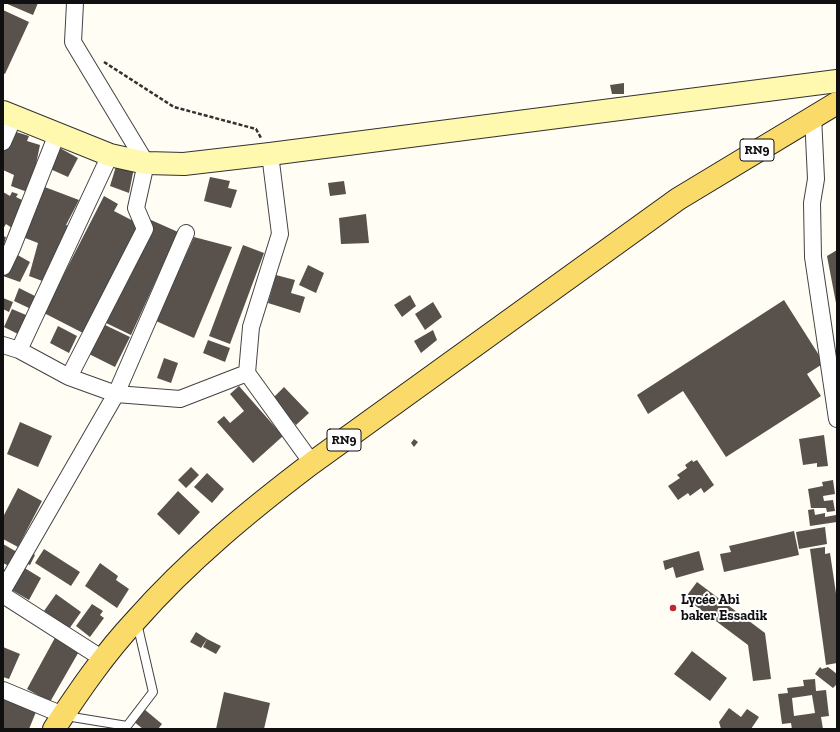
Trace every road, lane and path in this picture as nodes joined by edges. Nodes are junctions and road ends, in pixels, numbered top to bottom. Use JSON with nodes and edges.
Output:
{"nodes":[{"id":1,"x":74,"y":3,"type":"edge"},
{"id":2,"x":100,"y":60,"type":"dead end"},
{"id":3,"x":837,"y":81,"type":"edge"},
{"id":4,"x":837,"y":103,"type":"edge"},
{"id":5,"x":8,"y":115,"type":"edge"},
{"id":6,"x":813,"y":116,"type":"junction"},
{"id":7,"x":57,"y":134,"type":"junction"},
{"id":8,"x":3,"y":142,"type":"edge"},
{"id":9,"x":270,"y":154,"type":"junction"},
{"id":10,"x":110,"y":155,"type":"junction"},
{"id":11,"x":146,"y":163,"type":"junction"},
{"id":12,"x":186,"y":233,"type":"dead end"},
{"id":13,"x":3,"y":267,"type":"edge"},
{"id":14,"x":3,"y":344,"type":"edge"},
{"id":15,"x":19,"y":350,"type":"junction"},
{"id":16,"x":247,"y":373,"type":"junction"},
{"id":17,"x":70,"y":377,"type":"junction"},
{"id":18,"x":116,"y":394,"type":"junction"},
{"id":19,"x":837,"y":419,"type":"edge"},
{"id":20,"x":312,"y":463,"type":"junction"},
{"id":21,"x":3,"y":590,"type":"edge"},
{"id":22,"x":3,"y":595,"type":"edge"},
{"id":23,"x":136,"y":620,"type":"junction"},
{"id":24,"x":103,"y":659,"type":"junction"},
{"id":25,"x":3,"y":690,"type":"edge"},
{"id":26,"x":59,"y":722,"type":"edge"}],
"edges":[{"from":1,"to":11,"type":"street"},
{"from":2,"to":9,"type":"path"},
{"from":3,"to":9,"type":"street"},
{"from":4,"to":6,"type":"main road","number":"RN9"},
{"from":5,"to":7,"type":"street"},
{"from":5,"to":8,"type":"street"},
{"from":6,"to":19,"type":"street"},
{"from":6,"to":20,"type":"main road","number":"RN9"},
{"from":7,"to":10,"type":"street"},
{"from":7,"to":13,"type":"street"},
{"from":9,"to":11,"type":"street"},
{"from":9,"to":16,"type":"street"},
{"from":10,"to":11,"type":"street"},
{"from":10,"to":15,"type":"street"},
{"from":11,"to":17,"type":"street"},
{"from":12,"to":18,"type":"street"},
{"from":14,"to":15,"type":"street"},
{"from":15,"to":17,"type":"street"},
{"from":16,"to":18,"type":"street"},
{"from":16,"to":20,"type":"street"},
{"from":17,"to":18,"type":"street"},
{"from":18,"to":21,"type":"street"},
{"from":20,"to":23,"type":"main road","number":"RN9"},
{"from":22,"to":24,"type":"street"},
{"from":23,"to":24,"type":"main road","number":"RN9"},
{"from":23,"to":26,"type":"lane"},
{"from":24,"to":26,"type":"main road","number":"RN9"},
{"from":25,"to":26,"type":"street"}]}
